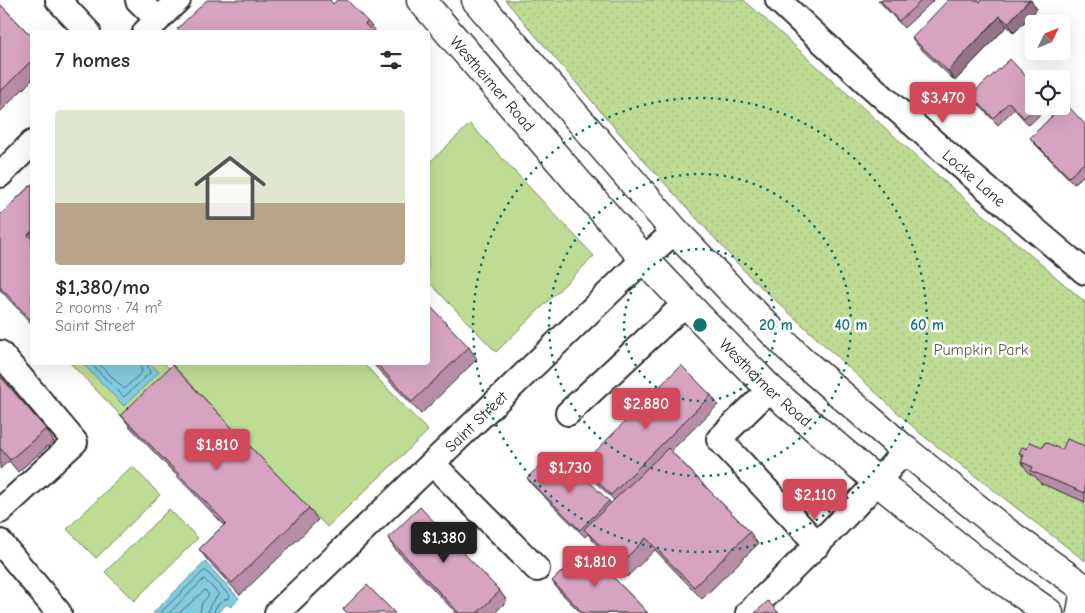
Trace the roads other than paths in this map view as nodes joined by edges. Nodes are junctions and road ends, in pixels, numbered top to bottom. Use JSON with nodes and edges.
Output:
{"nodes":[{"id":1,"x":58,"y":0,"type":"edge"},
{"id":2,"x":138,"y":0,"type":"edge"},
{"id":3,"x":178,"y":0,"type":"edge"},
{"id":4,"x":421,"y":0,"type":"edge"},
{"id":5,"x":476,"y":0,"type":"edge"},
{"id":6,"x":778,"y":0,"type":"edge"},
{"id":7,"x":151,"y":26,"type":"edge"},
{"id":8,"x":86,"y":30,"type":"edge"},
{"id":9,"x":503,"y":31,"type":"junction"},
{"id":10,"x":470,"y":56,"type":"junction"},
{"id":11,"x":30,"y":145,"type":"edge"},
{"id":12,"x":0,"y":175,"type":"edge"},
{"id":13,"x":675,"y":231,"type":"junction"},
{"id":14,"x":644,"y":259,"type":"junction"},
{"id":15,"x":1085,"y":272,"type":"edge"},
{"id":16,"x":686,"y":303,"type":"junction"},
{"id":17,"x":0,"y":353,"type":"edge"},
{"id":18,"x":770,"y":389,"type":"junction"},
{"id":19,"x":568,"y":413,"type":"dead end"},
{"id":20,"x":905,"y":450,"type":"junction"},
{"id":21,"x":433,"y":464,"type":"junction"},
{"id":22,"x":878,"y":482,"type":"junction"},
{"id":23,"x":0,"y":511,"type":"edge"},
{"id":24,"x":0,"y":542,"type":"edge"},
{"id":25,"x":818,"y":545,"type":"junction"},
{"id":26,"x":537,"y":569,"type":"dead end"},
{"id":27,"x":1085,"y":589,"type":"edge"},
{"id":28,"x":1044,"y":612,"type":"edge"},
{"id":29,"x":59,"y":613,"type":"edge"},
{"id":30,"x":277,"y":613,"type":"edge"},
{"id":31,"x":748,"y":613,"type":"edge"},
{"id":32,"x":1081,"y":613,"type":"edge"}],
"edges":[{"from":1,"to":8,"type":"street"},
{"from":2,"to":7,"type":"street"},
{"from":3,"to":7,"type":"street"},
{"from":4,"to":10,"type":"main road","name":"Westheimer Road"},
{"from":5,"to":9,"type":"main road"},
{"from":6,"to":15,"type":"street","name":"Locke Lane"},
{"from":9,"to":10,"type":"main road"},
{"from":9,"to":13,"type":"main road"},
{"from":10,"to":14,"type":"main road","name":"Westheimer Road"},
{"from":11,"to":12,"type":"street"},
{"from":13,"to":14,"type":"street","name":"Saint Street"},
{"from":13,"to":20,"type":"main road"},
{"from":14,"to":16,"type":"main road","name":"Westheimer Road"},
{"from":14,"to":21,"type":"street","name":"Saint Street"},
{"from":16,"to":18,"type":"main road","name":"Westheimer Road"},
{"from":16,"to":19,"type":"street"},
{"from":17,"to":23,"type":"street"},
{"from":18,"to":22,"type":"main road","name":"Westheimer Road"},
{"from":18,"to":25,"type":"street"},
{"from":20,"to":22,"type":"street"},
{"from":20,"to":27,"type":"main road"},
{"from":21,"to":26,"type":"street"},
{"from":21,"to":30,"type":"street","name":"Saint Street"},
{"from":22,"to":25,"type":"street"},
{"from":22,"to":28,"type":"main road","name":"Westheimer Road"},
{"from":24,"to":29,"type":"street"},
{"from":25,"to":31,"type":"street"},
{"from":27,"to":28,"type":"main road"},
{"from":27,"to":32,"type":"main road"}]}
